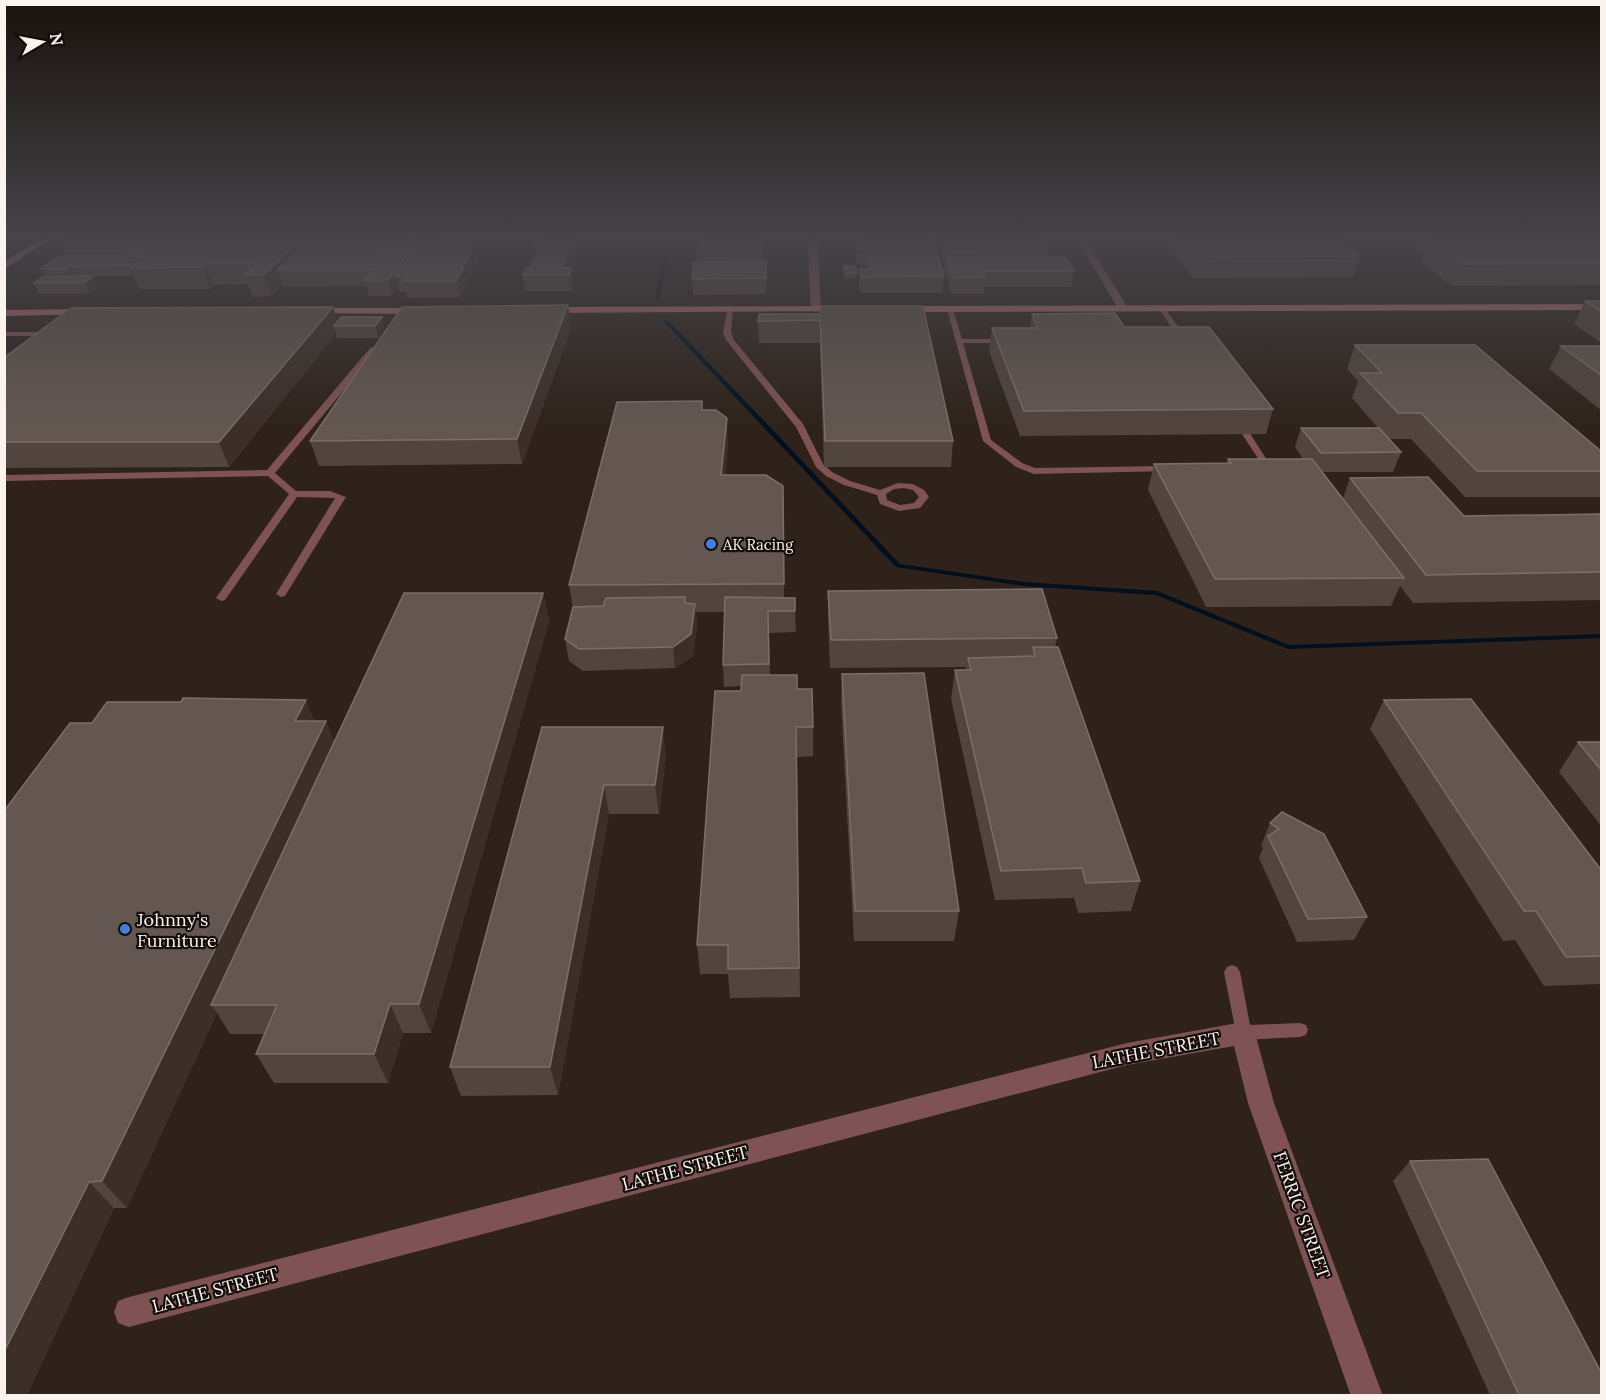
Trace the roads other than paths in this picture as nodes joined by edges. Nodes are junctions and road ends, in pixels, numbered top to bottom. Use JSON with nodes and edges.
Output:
{"nodes":[{"id":1,"x":816,"y":300,"type":"edge"},
{"id":2,"x":1118,"y":300,"type":"edge"},
{"id":3,"x":1602,"y":307,"type":"edge"},
{"id":4,"x":1123,"y":308,"type":"junction"},
{"id":5,"x":1162,"y":308,"type":"junction"},
{"id":6,"x":816,"y":309,"type":"junction"},
{"id":7,"x":861,"y":309,"type":"edge"},
{"id":8,"x":883,"y":309,"type":"edge"},
{"id":9,"x":950,"y":309,"type":"junction"},
{"id":10,"x":535,"y":310,"type":"edge"},
{"id":11,"x":730,"y":310,"type":"junction"},
{"id":12,"x":299,"y":311,"type":"edge"},
{"id":13,"x":403,"y":311,"type":"junction"},
{"id":14,"x":439,"y":311,"type":"edge"},
{"id":15,"x":6,"y":312,"type":"edge"},
{"id":16,"x":97,"y":312,"type":"joint"},
{"id":17,"x":396,"y":321,"type":"edge"},
{"id":18,"x":78,"y":322,"type":"edge"},
{"id":19,"x":4,"y":334,"type":"edge"},
{"id":20,"x":63,"y":334,"type":"edge"},
{"id":21,"x":382,"y":339,"type":"edge"},
{"id":22,"x":1173,"y":340,"type":"edge"},
{"id":23,"x":1183,"y":340,"type":"junction"},
{"id":24,"x":959,"y":341,"type":"junction"},
{"id":25,"x":1014,"y":341,"type":"edge"},
{"id":26,"x":1190,"y":350,"type":"edge"},
{"id":27,"x":1246,"y":434,"type":"edge"},
{"id":28,"x":1185,"y":468,"type":"edge"},
{"id":29,"x":1243,"y":468,"type":"edge"},
{"id":30,"x":270,"y":473,"type":"junction"},
{"id":31,"x":4,"y":478,"type":"edge"},
{"id":32,"x":881,"y":493,"type":"dead end"},
{"id":33,"x":294,"y":494,"type":"junction"},
{"id":34,"x":281,"y":594,"type":"dead end"},
{"id":35,"x":221,"y":597,"type":"dead end"},
{"id":36,"x":1232,"y":972,"type":"dead end"},
{"id":37,"x":1300,"y":1030,"type":"dead end"},
{"id":38,"x":1243,"y":1033,"type":"junction"},
{"id":39,"x":129,"y":1312,"type":"dead end"},
{"id":40,"x":1367,"y":1395,"type":"edge"}],
"edges":[{"from":1,"to":6,"type":"street"},
{"from":2,"to":4,"type":"street"},
{"from":3,"to":5,"type":"street"},
{"from":4,"to":5,"type":"street"},
{"from":4,"to":9,"type":"street"},
{"from":5,"to":23,"type":"lane"},
{"from":6,"to":7,"type":"street"},
{"from":6,"to":11,"type":"street"},
{"from":8,"to":9,"type":"street"},
{"from":9,"to":24,"type":"lane"},
{"from":10,"to":11,"type":"street"},
{"from":11,"to":32,"type":"lane"},
{"from":12,"to":13,"type":"street"},
{"from":13,"to":14,"type":"street"},
{"from":13,"to":17,"type":"lane"},
{"from":15,"to":16,"type":"street"},
{"from":16,"to":18,"type":"lane"},
{"from":19,"to":20,"type":"lane"},
{"from":21,"to":30,"type":"lane"},
{"from":22,"to":23,"type":"lane"},
{"from":23,"to":26,"type":"lane"},
{"from":24,"to":25,"type":"lane"},
{"from":24,"to":28,"type":"lane"},
{"from":27,"to":29,"type":"lane"},
{"from":30,"to":31,"type":"lane"},
{"from":30,"to":33,"type":"lane"},
{"from":33,"to":34,"type":"lane"},
{"from":33,"to":35,"type":"lane"},
{"from":36,"to":38,"type":"lane"},
{"from":37,"to":38,"type":"lane"},
{"from":38,"to":39,"type":"street","name":"LATHE STREET"},
{"from":38,"to":40,"type":"street","name":"FERRIC STREET"}]}
